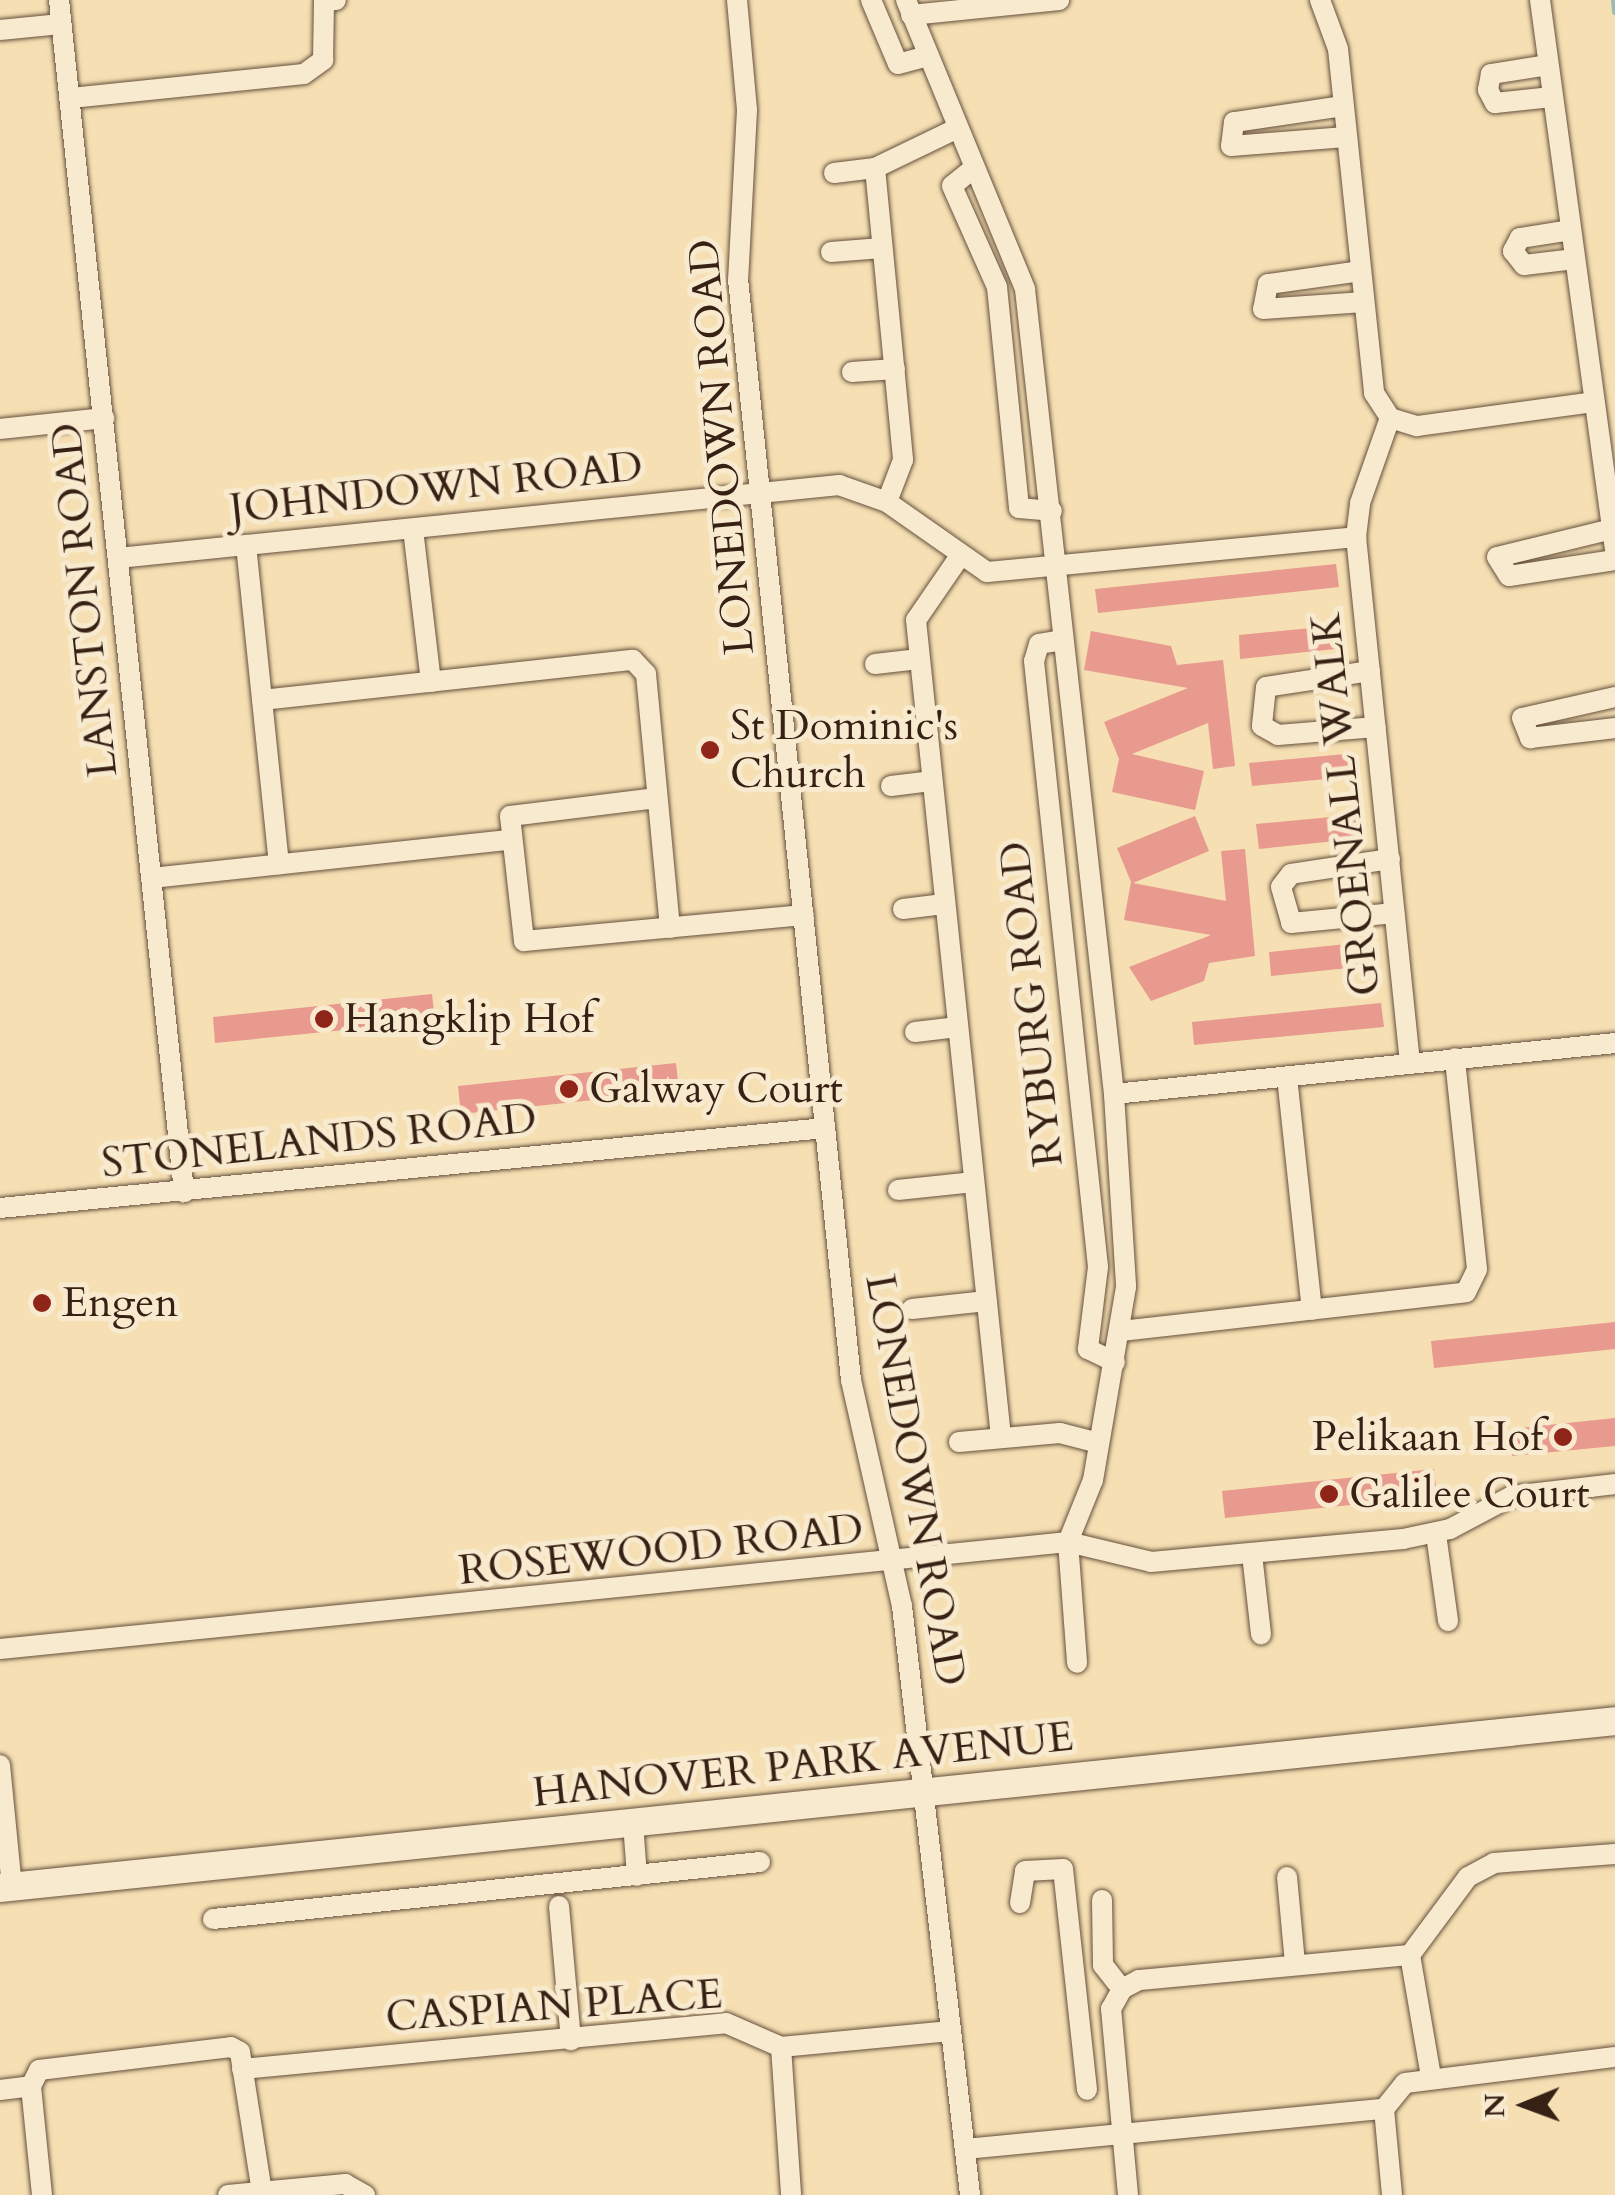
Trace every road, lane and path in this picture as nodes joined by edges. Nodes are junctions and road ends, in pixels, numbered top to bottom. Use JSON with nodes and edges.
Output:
{"nodes":[{"id":1,"x":59,"y":0,"type":"edge"},
{"id":2,"x":336,"y":0,"type":"edge"},
{"id":3,"x":736,"y":0,"type":"edge"},
{"id":4,"x":870,"y":0,"type":"edge"},
{"id":5,"x":1059,"y":0,"type":"edge"},
{"id":6,"x":1320,"y":0,"type":"edge"},
{"id":7,"x":1540,"y":0,"type":"edge"},
{"id":8,"x":324,"y":1,"type":"edge"},
{"id":9,"x":908,"y":8,"type":"edge"},
{"id":10,"x":61,"y":24,"type":"junction"},
{"id":11,"x":0,"y":30,"type":"edge"},
{"id":12,"x":927,"y":56,"type":"junction"},
{"id":13,"x":1548,"y":64,"type":"junction"},
{"id":14,"x":1552,"y":97,"type":"junction"},
{"id":15,"x":72,"y":98,"type":"junction"},
{"id":16,"x":1343,"y":106,"type":"junction"},
{"id":17,"x":958,"y":128,"type":"junction"},
{"id":18,"x":1346,"y":138,"type":"junction"},
{"id":19,"x":875,"y":168,"type":"junction"},
{"id":20,"x":974,"y":168,"type":"junction"},
{"id":21,"x":834,"y":173,"type":"dead end"},
{"id":22,"x":1572,"y":230,"type":"junction"},
{"id":23,"x":882,"y":248,"type":"junction"},
{"id":24,"x":830,"y":252,"type":"dead end"},
{"id":25,"x":1575,"y":259,"type":"junction"},
{"id":26,"x":1360,"y":270,"type":"junction"},
{"id":27,"x":1364,"y":302,"type":"junction"},
{"id":28,"x":896,"y":369,"type":"junction"},
{"id":29,"x":852,"y":372,"type":"dead end"},
{"id":30,"x":1594,"y":402,"type":"junction"},
{"id":31,"x":104,"y":418,"type":"junction"},
{"id":32,"x":1390,"y":418,"type":"junction"},
{"id":33,"x":0,"y":428,"type":"edge"},
{"id":34,"x":762,"y":493,"type":"junction"},
{"id":35,"x":887,"y":502,"type":"junction"},
{"id":36,"x":1052,"y":511,"type":"junction"},
{"id":37,"x":413,"y":529,"type":"junction"},
{"id":38,"x":1356,"y":537,"type":"junction"},
{"id":39,"x":1614,"y":540,"type":"edge"},
{"id":40,"x":246,"y":546,"type":"junction"},
{"id":41,"x":118,"y":558,"type":"junction"},
{"id":42,"x":958,"y":559,"type":"junction"},
{"id":43,"x":1615,"y":560,"type":"edge"},
{"id":44,"x":1054,"y":566,"type":"junction"},
{"id":45,"x":1063,"y":640,"type":"junction"},
{"id":46,"x":918,"y":658,"type":"junction"},
{"id":47,"x":875,"y":664,"type":"dead end"},
{"id":48,"x":1370,"y":671,"type":"junction"},
{"id":49,"x":431,"y":682,"type":"junction"},
{"id":50,"x":1615,"y":697,"type":"edge"},
{"id":51,"x":262,"y":700,"type":"junction"},
{"id":52,"x":1376,"y":726,"type":"junction"},
{"id":53,"x":1615,"y":728,"type":"edge"},
{"id":54,"x":931,"y":781,"type":"junction"},
{"id":55,"x":891,"y":786,"type":"dead end"},
{"id":56,"x":657,"y":798,"type":"junction"},
{"id":57,"x":508,"y":840,"type":"junction"},
{"id":58,"x":1390,"y":859,"type":"junction"},
{"id":59,"x":279,"y":864,"type":"junction"},
{"id":60,"x":152,"y":878,"type":"junction"},
{"id":61,"x":944,"y":904,"type":"junction"},
{"id":62,"x":904,"y":909,"type":"dead end"},
{"id":63,"x":1395,"y":913,"type":"junction"},
{"id":64,"x":804,"y":914,"type":"junction"},
{"id":65,"x":670,"y":928,"type":"junction"},
{"id":66,"x":958,"y":1027,"type":"junction"},
{"id":67,"x":915,"y":1032,"type":"dead end"},
{"id":68,"x":1615,"y":1043,"type":"edge"},
{"id":69,"x":1455,"y":1058,"type":"junction"},
{"id":70,"x":1410,"y":1063,"type":"junction"},
{"id":71,"x":1287,"y":1076,"type":"junction"},
{"id":72,"x":1114,"y":1094,"type":"junction"},
{"id":73,"x":825,"y":1128,"type":"junction"},
{"id":74,"x":974,"y":1182,"type":"junction"},
{"id":75,"x":898,"y":1190,"type":"dead end"},
{"id":76,"x":184,"y":1192,"type":"junction"},
{"id":77,"x":0,"y":1208,"type":"edge"},
{"id":78,"x":986,"y":1301,"type":"junction"},
{"id":79,"x":912,"y":1309,"type":"dead end"},
{"id":80,"x":1312,"y":1310,"type":"junction"},
{"id":81,"x":1121,"y":1332,"type":"junction"},
{"id":82,"x":1115,"y":1362,"type":"junction"},
{"id":83,"x":1001,"y":1438,"type":"junction"},
{"id":84,"x":959,"y":1442,"type":"dead end"},
{"id":85,"x":1099,"y":1443,"type":"junction"},
{"id":86,"x":1615,"y":1484,"type":"edge"},
{"id":87,"x":1436,"y":1534,"type":"junction"},
{"id":88,"x":1068,"y":1542,"type":"junction"},
{"id":89,"x":1252,"y":1554,"type":"junction"},
{"id":90,"x":892,"y":1565,"type":"junction"},
{"id":91,"x":1448,"y":1621,"type":"dead end"},
{"id":92,"x":1261,"y":1634,"type":"dead end"},
{"id":93,"x":0,"y":1650,"type":"edge"},
{"id":94,"x":1077,"y":1663,"type":"dead end"},
{"id":95,"x":1615,"y":1722,"type":"edge"},
{"id":96,"x":0,"y":1765,"type":"edge"},
{"id":97,"x":928,"y":1792,"type":"junction"},
{"id":98,"x":633,"y":1823,"type":"junction"},
{"id":99,"x":1615,"y":1854,"type":"edge"},
{"id":100,"x":760,"y":1862,"type":"dead end"},
{"id":101,"x":637,"y":1876,"type":"junction"},
{"id":102,"x":1287,"y":1877,"type":"dead end"},
{"id":103,"x":6,"y":1888,"type":"edge"},
{"id":104,"x":1102,"y":1900,"type":"dead end"},
{"id":105,"x":1020,"y":1903,"type":"dead end"},
{"id":106,"x":559,"y":1906,"type":"dead end"},
{"id":107,"x":213,"y":1919,"type":"dead end"},
{"id":108,"x":1410,"y":1955,"type":"junction"},
{"id":109,"x":1295,"y":1963,"type":"junction"},
{"id":110,"x":1122,"y":1989,"type":"junction"},
{"id":111,"x":950,"y":2031,"type":"junction"},
{"id":112,"x":1113,"y":2035,"type":"junction"},
{"id":113,"x":1082,"y":2038,"type":"junction"},
{"id":114,"x":572,"y":2040,"type":"junction"},
{"id":115,"x":780,"y":2047,"type":"junction"},
{"id":116,"x":1615,"y":2057,"type":"edge"},
{"id":117,"x":242,"y":2069,"type":"junction"},
{"id":118,"x":1431,"y":2076,"type":"junction"},
{"id":119,"x":31,"y":2086,"type":"junction"},
{"id":120,"x":0,"y":2090,"type":"edge"},
{"id":121,"x":1087,"y":2090,"type":"dead end"},
{"id":122,"x":1384,"y":2109,"type":"junction"},
{"id":123,"x":1121,"y":2132,"type":"junction"},
{"id":124,"x":965,"y":2149,"type":"junction"},
{"id":125,"x":262,"y":2192,"type":"junction"},
{"id":126,"x":42,"y":2195,"type":"edge"},
{"id":127,"x":228,"y":2195,"type":"edge"},
{"id":128,"x":365,"y":2195,"type":"edge"},
{"id":129,"x":791,"y":2195,"type":"edge"},
{"id":130,"x":970,"y":2195,"type":"edge"},
{"id":131,"x":1128,"y":2195,"type":"edge"},
{"id":132,"x":1392,"y":2195,"type":"edge"}],
"edges":[{"from":1,"to":10,"type":"street","name":"LANSTON ROAD"},
{"from":2,"to":8,"type":"street"},
{"from":3,"to":34,"type":"street","name":"LONEDOWN ROAD"},
{"from":4,"to":12,"type":"street"},
{"from":5,"to":9,"type":"street"},
{"from":6,"to":16,"type":"street"},
{"from":7,"to":13,"type":"street"},
{"from":8,"to":15,"type":"street"},
{"from":9,"to":12,"type":"street","name":"RYBURG ROAD"},
{"from":10,"to":11,"type":"street"},
{"from":10,"to":15,"type":"street","name":"LANSTON ROAD"},
{"from":12,"to":17,"type":"street","name":"RYBURG ROAD"},
{"from":13,"to":14,"type":"street"},
{"from":13,"to":14,"type":"street"},
{"from":14,"to":22,"type":"street"},
{"from":15,"to":31,"type":"street","name":"LANSTON ROAD"},
{"from":16,"to":18,"type":"street"},
{"from":16,"to":18,"type":"street"},
{"from":17,"to":19,"type":"street"},
{"from":17,"to":20,"type":"street","name":"RYBURG ROAD"},
{"from":18,"to":26,"type":"street"},
{"from":19,"to":21,"type":"street"},
{"from":19,"to":23,"type":"street"},
{"from":20,"to":36,"type":"street","name":"RYBURG ROAD"},
{"from":20,"to":36,"type":"street"},
{"from":22,"to":25,"type":"street"},
{"from":22,"to":25,"type":"street"},
{"from":23,"to":24,"type":"street"},
{"from":23,"to":28,"type":"street"},
{"from":25,"to":30,"type":"street"},
{"from":26,"to":27,"type":"street"},
{"from":26,"to":27,"type":"street"},
{"from":27,"to":32,"type":"street"},
{"from":28,"to":29,"type":"street"},
{"from":28,"to":35,"type":"street"},
{"from":30,"to":32,"type":"street"},
{"from":30,"to":39,"type":"street"},
{"from":31,"to":33,"type":"street"},
{"from":31,"to":41,"type":"street","name":"LANSTON ROAD"},
{"from":32,"to":38,"type":"street","name":"GROENALL WALK"},
{"from":34,"to":35,"type":"street","name":"JOHNDOWN ROAD"},
{"from":34,"to":37,"type":"street","name":"JOHNDOWN ROAD"},
{"from":34,"to":64,"type":"street","name":"LONEDOWN ROAD"},
{"from":35,"to":42,"type":"street","name":"JOHNDOWN ROAD"},
{"from":36,"to":44,"type":"street","name":"RYBURG ROAD"},
{"from":37,"to":40,"type":"street","name":"JOHNDOWN ROAD"},
{"from":37,"to":49,"type":"street"},
{"from":38,"to":44,"type":"street"},
{"from":38,"to":48,"type":"street","name":"GROENALL WALK"},
{"from":39,"to":43,"type":"street"},
{"from":40,"to":41,"type":"street","name":"JOHNDOWN ROAD"},
{"from":40,"to":51,"type":"street"},
{"from":41,"to":60,"type":"street","name":"LANSTON ROAD"},
{"from":42,"to":44,"type":"street"},
{"from":42,"to":46,"type":"street"},
{"from":44,"to":45,"type":"street","name":"RYBURG ROAD"},
{"from":45,"to":72,"type":"street","name":"RYBURG ROAD"},
{"from":45,"to":82,"type":"street","name":"RYBURG ROAD"},
{"from":46,"to":47,"type":"street"},
{"from":46,"to":54,"type":"street"},
{"from":48,"to":52,"type":"street","name":"GROENALL WALK"},
{"from":48,"to":52,"type":"street"},
{"from":49,"to":51,"type":"street"},
{"from":49,"to":56,"type":"street"},
{"from":50,"to":53,"type":"street"},
{"from":51,"to":59,"type":"street"},
{"from":52,"to":58,"type":"street","name":"GROENALL WALK"},
{"from":54,"to":55,"type":"street"},
{"from":54,"to":61,"type":"street"},
{"from":56,"to":57,"type":"street"},
{"from":56,"to":65,"type":"street"},
{"from":57,"to":59,"type":"street"},
{"from":57,"to":65,"type":"street"},
{"from":58,"to":63,"type":"street","name":"GROENALL WALK"},
{"from":58,"to":63,"type":"street"},
{"from":59,"to":60,"type":"street"},
{"from":60,"to":76,"type":"street","name":"LANSTON ROAD"},
{"from":61,"to":62,"type":"street"},
{"from":61,"to":66,"type":"street"},
{"from":63,"to":70,"type":"street","name":"GROENALL WALK"},
{"from":64,"to":65,"type":"street"},
{"from":64,"to":73,"type":"street","name":"LONEDOWN ROAD"},
{"from":66,"to":67,"type":"street"},
{"from":66,"to":74,"type":"street"},
{"from":68,"to":69,"type":"street"},
{"from":69,"to":70,"type":"street"},
{"from":69,"to":80,"type":"street"},
{"from":70,"to":71,"type":"street"},
{"from":71,"to":72,"type":"street"},
{"from":71,"to":80,"type":"street"},
{"from":72,"to":81,"type":"street","name":"RYBURG ROAD"},
{"from":73,"to":76,"type":"street","name":"STONELANDS ROAD"},
{"from":73,"to":90,"type":"street","name":"LONEDOWN ROAD"},
{"from":74,"to":75,"type":"street"},
{"from":74,"to":78,"type":"street"},
{"from":76,"to":77,"type":"street","name":"STONELANDS ROAD"},
{"from":78,"to":79,"type":"street"},
{"from":78,"to":83,"type":"street"},
{"from":80,"to":81,"type":"street"},
{"from":81,"to":82,"type":"street","name":"RYBURG ROAD"},
{"from":82,"to":85,"type":"street","name":"RYBURG ROAD"},
{"from":83,"to":84,"type":"street"},
{"from":83,"to":85,"type":"street"},
{"from":85,"to":88,"type":"street","name":"RYBURG ROAD"},
{"from":86,"to":87,"type":"street","name":"ROSEWOOD ROAD"},
{"from":87,"to":89,"type":"street","name":"ROSEWOOD ROAD"},
{"from":87,"to":91,"type":"street"},
{"from":88,"to":89,"type":"street","name":"ROSEWOOD ROAD"},
{"from":88,"to":90,"type":"street","name":"ROSEWOOD ROAD"},
{"from":88,"to":94,"type":"street"},
{"from":89,"to":92,"type":"street"},
{"from":90,"to":93,"type":"street","name":"ROSEWOOD ROAD"},
{"from":90,"to":97,"type":"street","name":"LONEDOWN ROAD"},
{"from":95,"to":97,"type":"street","name":"HANOVER PARK AVENUE"},
{"from":96,"to":103,"type":"street"},
{"from":97,"to":98,"type":"street","name":"HANOVER PARK AVENUE"},
{"from":97,"to":111,"type":"street","name":"LONEDOWN ROAD"},
{"from":98,"to":101,"type":"street"},
{"from":98,"to":103,"type":"street","name":"HANOVER PARK AVENUE"},
{"from":99,"to":108,"type":"street"},
{"from":100,"to":101,"type":"street"},
{"from":101,"to":107,"type":"street"},
{"from":102,"to":109,"type":"street"},
{"from":104,"to":110,"type":"street"},
{"from":105,"to":113,"type":"street"},
{"from":106,"to":114,"type":"street"},
{"from":108,"to":109,"type":"street"},
{"from":108,"to":118,"type":"street"},
{"from":109,"to":110,"type":"street"},
{"from":110,"to":112,"type":"street"},
{"from":111,"to":115,"type":"street"},
{"from":111,"to":124,"type":"street","name":"LONEDOWN ROAD"},
{"from":112,"to":113,"type":"street"},
{"from":112,"to":123,"type":"street"},
{"from":113,"to":121,"type":"street"},
{"from":114,"to":115,"type":"street","name":"CASPIAN PLACE"},
{"from":114,"to":117,"type":"street","name":"CASPIAN PLACE"},
{"from":115,"to":129,"type":"street","name":"CASPIAN PLACE"},
{"from":116,"to":118,"type":"street"},
{"from":117,"to":119,"type":"street"},
{"from":117,"to":125,"type":"street"},
{"from":118,"to":122,"type":"street"},
{"from":119,"to":120,"type":"street"},
{"from":119,"to":126,"type":"street"},
{"from":122,"to":123,"type":"street"},
{"from":122,"to":132,"type":"street"},
{"from":123,"to":124,"type":"street"},
{"from":123,"to":131,"type":"street"},
{"from":124,"to":130,"type":"street","name":"LONEDOWN ROAD"},
{"from":125,"to":127,"type":"street"},
{"from":125,"to":128,"type":"street"}]}
